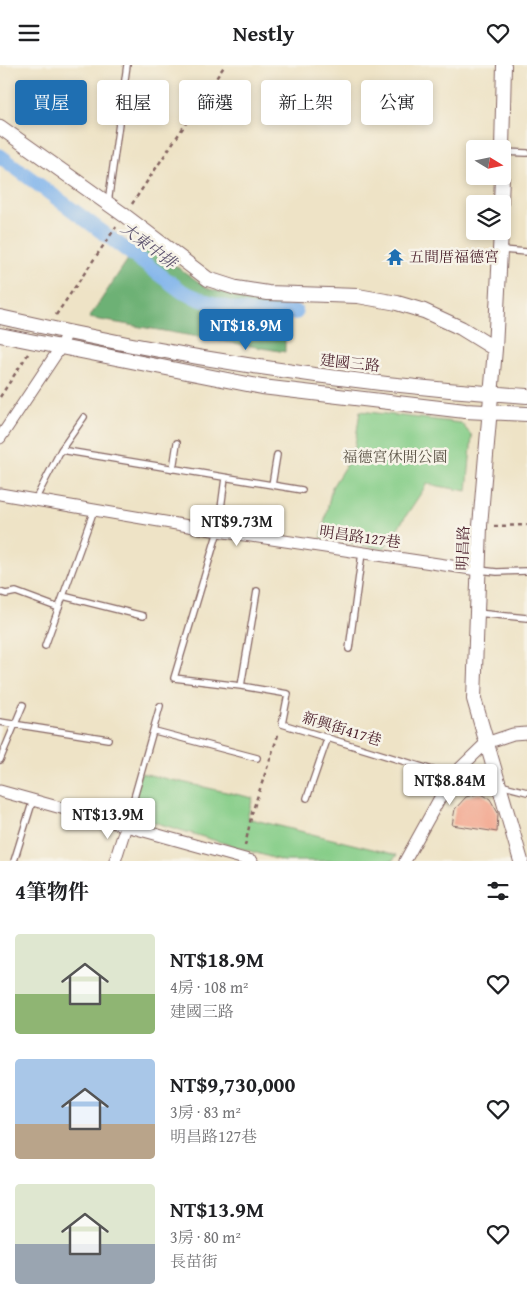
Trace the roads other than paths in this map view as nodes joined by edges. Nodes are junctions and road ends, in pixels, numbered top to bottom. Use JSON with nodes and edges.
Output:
{"nodes":[{"id":1,"x":127,"y":65,"type":"edge"},
{"id":2,"x":504,"y":65,"type":"edge"},
{"id":3,"x":0,"y":127,"type":"edge"},
{"id":4,"x":502,"y":140,"type":"edge"},
{"id":5,"x":511,"y":151,"type":"edge"},
{"id":6,"x":527,"y":153,"type":"edge"},
{"id":7,"x":108,"y":203,"type":"junction"},
{"id":8,"x":501,"y":240,"type":"edge"},
{"id":9,"x":501,"y":250,"type":"junction"},
{"id":10,"x":527,"y":252,"type":"edge"},
{"id":11,"x":0,"y":317,"type":"edge"},
{"id":12,"x":67,"y":332,"type":"junction"},
{"id":13,"x":0,"y":335,"type":"edge"},
{"id":14,"x":60,"y":348,"type":"junction"},
{"id":15,"x":495,"y":349,"type":"junction"},
{"id":16,"x":491,"y":394,"type":"junction"},
{"id":17,"x":527,"y":396,"type":"edge"},
{"id":18,"x":489,"y":412,"type":"junction"},
{"id":19,"x":527,"y":414,"type":"edge"},
{"id":20,"x":84,"y":417,"type":"dead end"},
{"id":21,"x":0,"y":438,"type":"edge"},
{"id":22,"x":177,"y":443,"type":"dead end"},
{"id":23,"x":61,"y":450,"type":"junction"},
{"id":24,"x":277,"y":455,"type":"dead end"},
{"id":25,"x":173,"y":469,"type":"junction"},
{"id":26,"x":225,"y":478,"type":"junction"},
{"id":27,"x":272,"y":485,"type":"junction"},
{"id":28,"x":302,"y":490,"type":"dead end"},
{"id":29,"x":0,"y":494,"type":"edge"},
{"id":30,"x":35,"y":500,"type":"junction"},
{"id":31,"x":94,"y":510,"type":"junction"},
{"id":32,"x":218,"y":531,"type":"junction"},
{"id":33,"x":362,"y":553,"type":"junction"},
{"id":34,"x":478,"y":570,"type":"junction"},
{"id":35,"x":527,"y":571,"type":"edge"},
{"id":36,"x":257,"y":591,"type":"dead end"},
{"id":37,"x":0,"y":592,"type":"edge"},
{"id":38,"x":63,"y":596,"type":"junction"},
{"id":39,"x":58,"y":608,"type":"junction"},
{"id":40,"x":477,"y":613,"type":"junction"},
{"id":41,"x":143,"y":616,"type":"dead end"},
{"id":42,"x":527,"y":618,"type":"edge"},
{"id":43,"x":45,"y":645,"type":"dead end"},
{"id":44,"x":349,"y":649,"type":"dead end"},
{"id":45,"x":242,"y":686,"type":"junction"},
{"id":46,"x":22,"y":705,"type":"dead end"},
{"id":47,"x":160,"y":706,"type":"dead end"},
{"id":48,"x":0,"y":722,"type":"edge"},
{"id":49,"x":14,"y":724,"type":"junction"},
{"id":50,"x":154,"y":731,"type":"junction"},
{"id":51,"x":527,"y":733,"type":"edge"},
{"id":52,"x":328,"y":737,"type":"junction"},
{"id":53,"x":108,"y":739,"type":"dead end"},
{"id":54,"x":486,"y":743,"type":"junction"},
{"id":55,"x":256,"y":757,"type":"dead end"},
{"id":56,"x":0,"y":760,"type":"edge"},
{"id":57,"x":452,"y":776,"type":"junction"},
{"id":58,"x":499,"y":784,"type":"junction"},
{"id":59,"x":0,"y":791,"type":"edge"},
{"id":60,"x":527,"y":792,"type":"edge"},
{"id":61,"x":307,"y":798,"type":"dead end"},
{"id":62,"x":33,"y":800,"type":"junction"},
{"id":63,"x":126,"y":826,"type":"junction"},
{"id":64,"x":247,"y":859,"type":"edge"},
{"id":65,"x":14,"y":861,"type":"edge"},
{"id":66,"x":115,"y":861,"type":"edge"},
{"id":67,"x":404,"y":861,"type":"edge"},
{"id":68,"x":521,"y":861,"type":"edge"}],
"edges":[{"from":1,"to":7,"type":"lane"},
{"from":2,"to":4,"type":"street"},
{"from":3,"to":7,"type":"street"},
{"from":5,"to":6,"type":"lane"},
{"from":7,"to":15,"type":"street"},
{"from":8,"to":9,"type":"street","name":"明昌路"},
{"from":9,"to":10,"type":"lane"},
{"from":9,"to":15,"type":"street","name":"明昌路"},
{"from":11,"to":12,"type":"street","name":"建國三路"},
{"from":12,"to":14,"type":"street"},
{"from":12,"to":16,"type":"street","name":"建國三路"},
{"from":13,"to":14,"type":"street"},
{"from":14,"to":18,"type":"street"},
{"from":14,"to":21,"type":"street"},
{"from":15,"to":16,"type":"street","name":"明昌路"},
{"from":16,"to":17,"type":"street","name":"建國三路"},
{"from":16,"to":18,"type":"street","name":"明昌路"},
{"from":18,"to":19,"type":"street"},
{"from":18,"to":34,"type":"street","name":"明昌路"},
{"from":20,"to":23,"type":"lane"},
{"from":22,"to":25,"type":"lane"},
{"from":23,"to":25,"type":"lane"},
{"from":23,"to":30,"type":"lane"},
{"from":24,"to":27,"type":"lane"},
{"from":25,"to":26,"type":"lane"},
{"from":26,"to":27,"type":"lane"},
{"from":26,"to":32,"type":"lane"},
{"from":27,"to":28,"type":"lane"},
{"from":29,"to":30,"type":"street","name":"明昌路127巷"},
{"from":30,"to":31,"type":"street","name":"明昌路127巷"},
{"from":31,"to":32,"type":"street","name":"明昌路127巷"},
{"from":31,"to":38,"type":"lane"},
{"from":32,"to":33,"type":"street","name":"明昌路127巷"},
{"from":32,"to":45,"type":"lane"},
{"from":33,"to":34,"type":"street","name":"明昌路127巷"},
{"from":33,"to":44,"type":"lane"},
{"from":34,"to":35,"type":"lane"},
{"from":34,"to":40,"type":"street","name":"明昌路"},
{"from":36,"to":45,"type":"lane"},
{"from":37,"to":39,"type":"lane"},
{"from":38,"to":39,"type":"lane"},
{"from":38,"to":41,"type":"lane"},
{"from":39,"to":43,"type":"lane"},
{"from":40,"to":42,"type":"lane"},
{"from":40,"to":54,"type":"street","name":"明昌路"},
{"from":45,"to":52,"type":"lane","name":"新興街417巷"},
{"from":46,"to":49,"type":"lane"},
{"from":47,"to":50,"type":"lane"},
{"from":48,"to":49,"type":"lane"},
{"from":49,"to":53,"type":"lane"},
{"from":49,"to":56,"type":"lane"},
{"from":50,"to":55,"type":"lane"},
{"from":50,"to":63,"type":"lane"},
{"from":51,"to":54,"type":"street"},
{"from":52,"to":57,"type":"lane","name":"新興街417巷"},
{"from":52,"to":61,"type":"lane"},
{"from":54,"to":57,"type":"street"},
{"from":54,"to":58,"type":"street","name":"明昌路"},
{"from":57,"to":67,"type":"street"},
{"from":58,"to":60,"type":"lane"},
{"from":58,"to":68,"type":"street","name":"明昌路"},
{"from":59,"to":62,"type":"street"},
{"from":62,"to":63,"type":"street"},
{"from":62,"to":65,"type":"lane"},
{"from":63,"to":64,"type":"street"},
{"from":63,"to":66,"type":"street"}]}
